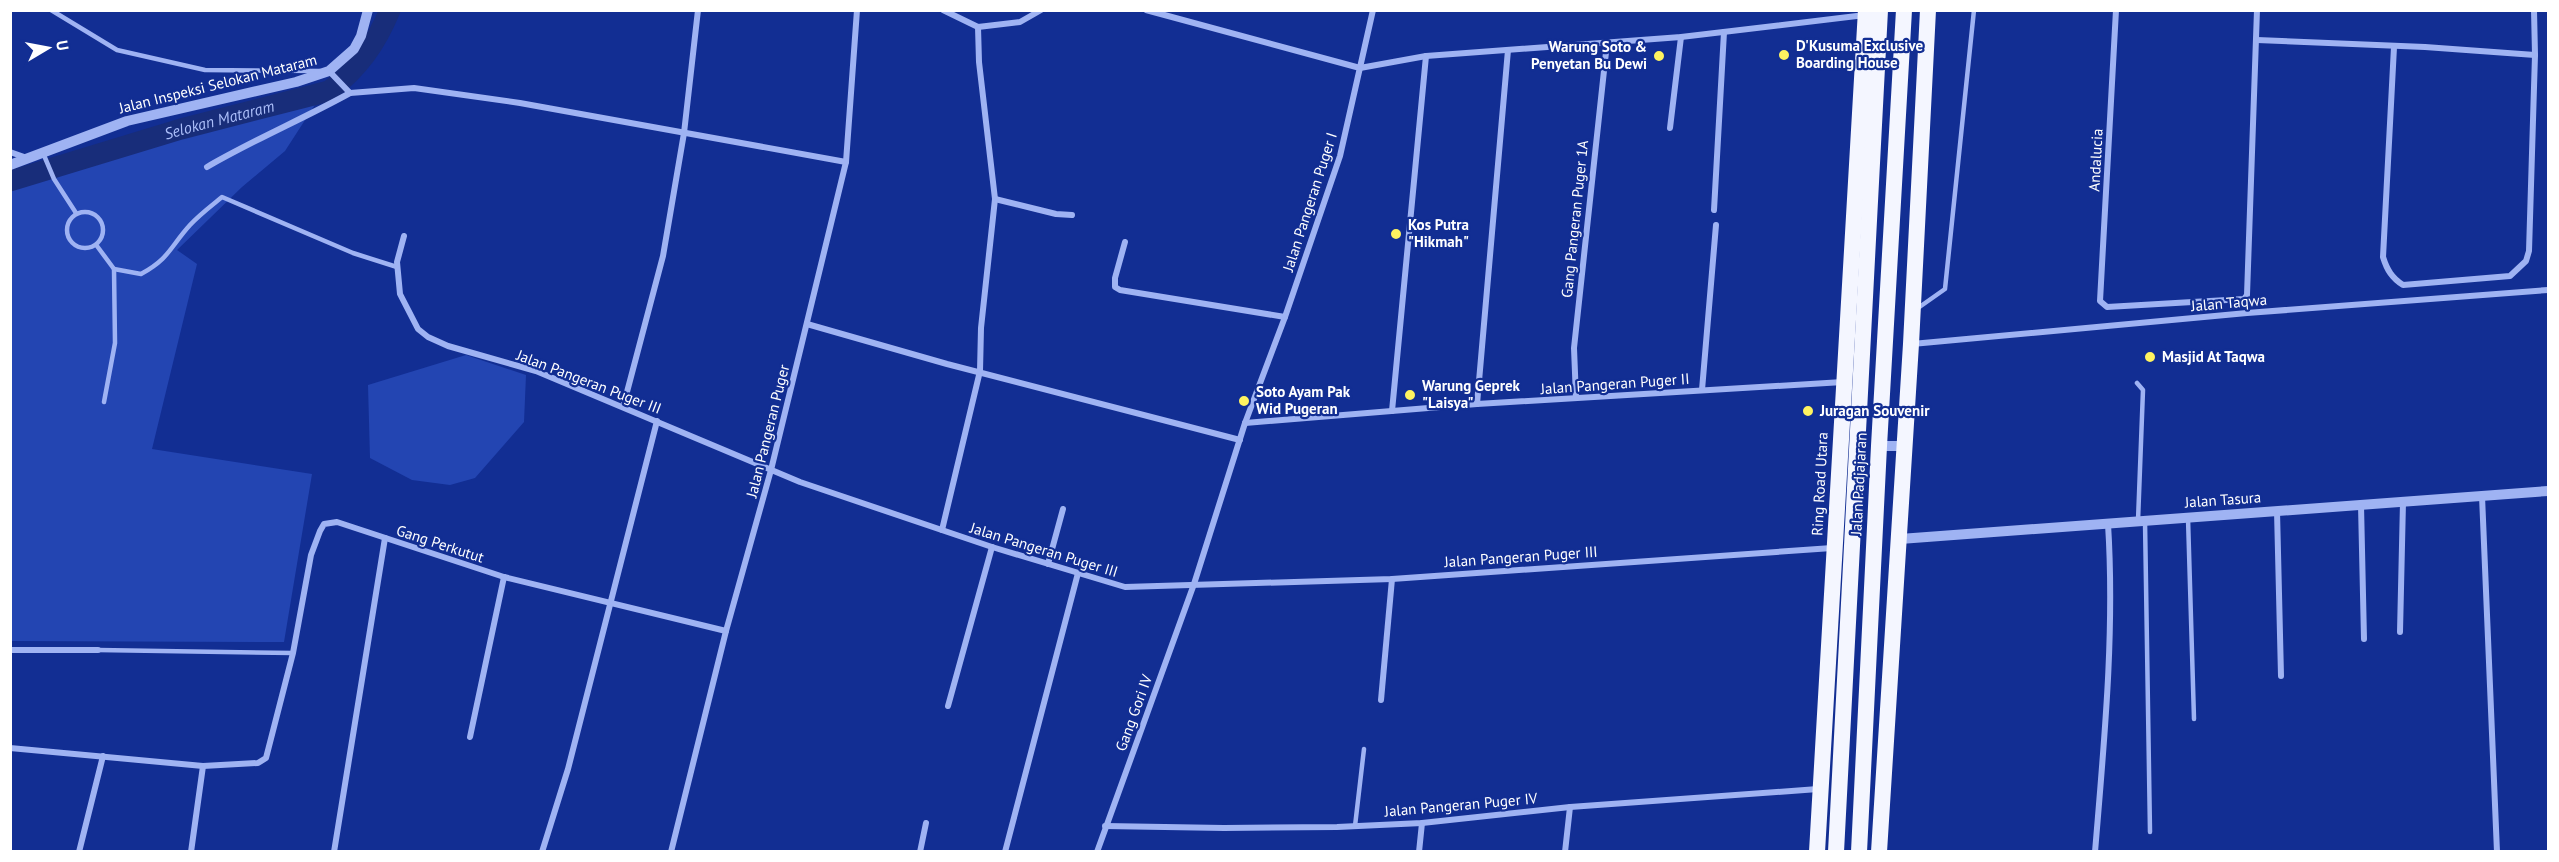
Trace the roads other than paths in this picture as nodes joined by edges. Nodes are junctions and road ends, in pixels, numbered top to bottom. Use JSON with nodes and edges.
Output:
{"nodes":[{"id":1,"x":51,"y":10,"type":"edge"},
{"id":2,"x":368,"y":10,"type":"edge"},
{"id":3,"x":698,"y":10,"type":"edge"},
{"id":4,"x":857,"y":10,"type":"edge"},
{"id":5,"x":943,"y":10,"type":"edge"},
{"id":6,"x":1041,"y":10,"type":"edge"},
{"id":7,"x":1146,"y":10,"type":"edge"},
{"id":8,"x":1373,"y":10,"type":"edge"},
{"id":9,"x":1904,"y":10,"type":"edge"},
{"id":10,"x":1928,"y":10,"type":"edge"},
{"id":11,"x":1974,"y":10,"type":"edge"},
{"id":12,"x":2116,"y":10,"type":"edge"},
{"id":13,"x":2257,"y":10,"type":"edge"},
{"id":14,"x":2534,"y":10,"type":"edge"},
{"id":15,"x":1870,"y":12,"type":"edge"},
{"id":16,"x":978,"y":27,"type":"junction"},
{"id":17,"x":1724,"y":32,"type":"junction"},
{"id":18,"x":1681,"y":37,"type":"junction"},
{"id":19,"x":2257,"y":40,"type":"junction"},
{"id":20,"x":1607,"y":43,"type":"junction"},
{"id":21,"x":2394,"y":47,"type":"junction"},
{"id":22,"x":1508,"y":50,"type":"junction"},
{"id":23,"x":2535,"y":55,"type":"junction"},
{"id":24,"x":1426,"y":56,"type":"junction"},
{"id":25,"x":1360,"y":68,"type":"junction"},
{"id":26,"x":332,"y":74,"type":"junction"},
{"id":27,"x":348,"y":91,"type":"junction"},
{"id":28,"x":1670,"y":128,"type":"dead end"},
{"id":29,"x":684,"y":133,"type":"junction"},
{"id":30,"x":10,"y":152,"type":"edge"},
{"id":31,"x":45,"y":156,"type":"junction"},
{"id":32,"x":28,"y":158,"type":"junction"},
{"id":33,"x":846,"y":162,"type":"junction"},
{"id":34,"x":10,"y":165,"type":"edge"},
{"id":35,"x":207,"y":167,"type":"dead end"},
{"id":36,"x":995,"y":199,"type":"junction"},
{"id":37,"x":1714,"y":210,"type":"dead end"},
{"id":38,"x":76,"y":213,"type":"junction"},
{"id":39,"x":1072,"y":215,"type":"dead end"},
{"id":40,"x":1716,"y":225,"type":"dead end"},
{"id":41,"x":404,"y":237,"type":"dead end"},
{"id":42,"x":1125,"y":242,"type":"dead end"},
{"id":43,"x":97,"y":246,"type":"junction"},
{"id":44,"x":397,"y":267,"type":"junction"},
{"id":45,"x":114,"y":268,"type":"junction"},
{"id":46,"x":2548,"y":290,"type":"edge"},
{"id":47,"x":1913,"y":311,"type":"junction"},
{"id":48,"x":1285,"y":317,"type":"junction"},
{"id":49,"x":807,"y":324,"type":"junction"},
{"id":50,"x":1911,"y":344,"type":"junction"},
{"id":51,"x":980,"y":372,"type":"junction"},
{"id":52,"x":1843,"y":382,"type":"junction"},
{"id":53,"x":2137,"y":383,"type":"dead end"},
{"id":54,"x":1702,"y":390,"type":"junction"},
{"id":55,"x":1576,"y":398,"type":"junction"},
{"id":56,"x":104,"y":402,"type":"dead end"},
{"id":57,"x":1477,"y":404,"type":"junction"},
{"id":58,"x":624,"y":407,"type":"junction"},
{"id":59,"x":1392,"y":411,"type":"junction"},
{"id":60,"x":657,"y":421,"type":"junction"},
{"id":61,"x":1245,"y":423,"type":"junction"},
{"id":62,"x":1240,"y":440,"type":"junction"},
{"id":63,"x":1879,"y":446,"type":"junction"},
{"id":64,"x":1905,"y":446,"type":"junction"},
{"id":65,"x":771,"y":470,"type":"junction"},
{"id":66,"x":2548,"y":491,"type":"edge"},
{"id":67,"x":2482,"y":496,"type":"junction"},
{"id":68,"x":2403,"y":502,"type":"junction"},
{"id":69,"x":2361,"y":505,"type":"junction"},
{"id":70,"x":1063,"y":509,"type":"dead end"},
{"id":71,"x":2277,"y":511,"type":"junction"},
{"id":72,"x":2188,"y":518,"type":"junction"},
{"id":73,"x":2141,"y":521,"type":"junction"},
{"id":74,"x":2108,"y":524,"type":"junction"},
{"id":75,"x":942,"y":530,"type":"junction"},
{"id":76,"x":385,"y":538,"type":"junction"},
{"id":77,"x":1900,"y":539,"type":"junction"},
{"id":78,"x":992,"y":547,"type":"junction"},
{"id":79,"x":1835,"y":547,"type":"junction"},
{"id":80,"x":1048,"y":564,"type":"junction"},
{"id":81,"x":1078,"y":573,"type":"junction"},
{"id":82,"x":504,"y":578,"type":"junction"},
{"id":83,"x":1392,"y":579,"type":"junction"},
{"id":84,"x":1194,"y":584,"type":"junction"},
{"id":85,"x":610,"y":603,"type":"junction"},
{"id":86,"x":726,"y":631,"type":"junction"},
{"id":87,"x":2400,"y":632,"type":"dead end"},
{"id":88,"x":2364,"y":639,"type":"dead end"},
{"id":89,"x":10,"y":650,"type":"edge"},
{"id":90,"x":98,"y":650,"type":"joint"},
{"id":91,"x":293,"y":653,"type":"junction"},
{"id":92,"x":2281,"y":676,"type":"dead end"},
{"id":93,"x":1381,"y":700,"type":"dead end"},
{"id":94,"x":948,"y":706,"type":"dead end"},
{"id":95,"x":2194,"y":719,"type":"dead end"},
{"id":96,"x":470,"y":737,"type":"dead end"},
{"id":97,"x":10,"y":748,"type":"edge"},
{"id":98,"x":1364,"y":749,"type":"dead end"},
{"id":99,"x":103,"y":756,"type":"junction"},
{"id":100,"x":203,"y":766,"type":"junction"},
{"id":101,"x":1819,"y":789,"type":"junction"},
{"id":102,"x":1570,"y":807,"type":"junction"},
{"id":103,"x":926,"y":823,"type":"dead end"},
{"id":104,"x":1422,"y":823,"type":"junction"},
{"id":105,"x":1105,"y":826,"type":"junction"},
{"id":106,"x":1355,"y":826,"type":"junction"},
{"id":107,"x":2150,"y":832,"type":"dead end"},
{"id":108,"x":79,"y":852,"type":"edge"},
{"id":109,"x":191,"y":852,"type":"edge"},
{"id":110,"x":334,"y":852,"type":"edge"},
{"id":111,"x":542,"y":852,"type":"edge"},
{"id":112,"x":671,"y":852,"type":"edge"},
{"id":113,"x":920,"y":852,"type":"edge"},
{"id":114,"x":1005,"y":852,"type":"edge"},
{"id":115,"x":1097,"y":852,"type":"edge"},
{"id":116,"x":1419,"y":852,"type":"edge"},
{"id":117,"x":1565,"y":852,"type":"edge"},
{"id":118,"x":1817,"y":852,"type":"edge"},
{"id":119,"x":1836,"y":852,"type":"edge"},
{"id":120,"x":1859,"y":852,"type":"edge"},
{"id":121,"x":1880,"y":852,"type":"edge"},
{"id":122,"x":2095,"y":852,"type":"edge"},
{"id":123,"x":2497,"y":852,"type":"edge"}],
"edges":[{"from":1,"to":26,"type":"lane"},
{"from":2,"to":26,"type":"street","name":"Jalan Inspeksi Selokan Mataram"},
{"from":3,"to":29,"type":"street"},
{"from":4,"to":33,"type":"street","name":"Jalan Pangeran Puger"},
{"from":5,"to":16,"type":"street"},
{"from":6,"to":16,"type":"street"},
{"from":7,"to":25,"type":"street"},
{"from":8,"to":25,"type":"street","name":"Jalan Pangeran Puger I"},
{"from":9,"to":63,"type":"highway","name":"Jalan Padjajaran"},
{"from":10,"to":47,"type":"highway"},
{"from":11,"to":47,"type":"lane"},
{"from":12,"to":19,"type":"street","name":"Andalucia"},
{"from":13,"to":19,"type":"street"},
{"from":14,"to":23,"type":"street"},
{"from":15,"to":17,"type":"street"},
{"from":15,"to":52,"type":"highway","name":"Ring Road Utara"},
{"from":15,"to":119,"type":"highway","name":"Jalan Padjajaran"},
{"from":16,"to":36,"type":"street"},
{"from":17,"to":18,"type":"street"},
{"from":17,"to":37,"type":"street"},
{"from":18,"to":20,"type":"street"},
{"from":18,"to":28,"type":"street"},
{"from":19,"to":21,"type":"street"},
{"from":20,"to":22,"type":"street"},
{"from":20,"to":55,"type":"street","name":"Gang Pangeran Puger 1A"},
{"from":21,"to":23,"type":"street"},
{"from":21,"to":23,"type":"street"},
{"from":22,"to":24,"type":"street"},
{"from":22,"to":57,"type":"street"},
{"from":24,"to":25,"type":"street"},
{"from":24,"to":59,"type":"street"},
{"from":25,"to":48,"type":"street","name":"Jalan Pangeran Puger I"},
{"from":26,"to":27,"type":"street"},
{"from":26,"to":31,"type":"street","name":"Jalan Inspeksi Selokan Mataram"},
{"from":27,"to":29,"type":"street"},
{"from":27,"to":35,"type":"street"},
{"from":29,"to":33,"type":"street"},
{"from":29,"to":58,"type":"street"},
{"from":30,"to":32,"type":"street"},
{"from":31,"to":32,"type":"street","name":"Jalan Inspeksi Selokan Mataram"},
{"from":31,"to":38,"type":"lane"},
{"from":32,"to":34,"type":"street","name":"Jalan Inspeksi Selokan Mataram"},
{"from":33,"to":49,"type":"street","name":"Jalan Pangeran Puger"},
{"from":36,"to":39,"type":"street"},
{"from":36,"to":51,"type":"street"},
{"from":38,"to":43,"type":"lane"},
{"from":38,"to":43,"type":"lane"},
{"from":40,"to":54,"type":"street"},
{"from":41,"to":44,"type":"street","name":"Jalan Pangeran Puger III"},
{"from":42,"to":48,"type":"street"},
{"from":43,"to":45,"type":"lane"},
{"from":44,"to":45,"type":"lane"},
{"from":44,"to":58,"type":"street","name":"Jalan Pangeran Puger III"},
{"from":45,"to":56,"type":"lane"},
{"from":46,"to":50,"type":"street","name":"Jalan Taqwa"},
{"from":47,"to":50,"type":"highway"},
{"from":48,"to":61,"type":"street","name":"Jalan Pangeran Puger I"},
{"from":49,"to":51,"type":"street"},
{"from":49,"to":65,"type":"street","name":"Jalan Pangeran Puger"},
{"from":50,"to":64,"type":"highway"},
{"from":51,"to":62,"type":"street"},
{"from":51,"to":75,"type":"street"},
{"from":52,"to":54,"type":"street","name":"Jalan Pangeran Puger II"},
{"from":52,"to":79,"type":"highway","name":"Ring Road Utara"},
{"from":53,"to":73,"type":"lane"},
{"from":54,"to":55,"type":"street","name":"Jalan Pangeran Puger II"},
{"from":55,"to":57,"type":"street","name":"Jalan Pangeran Puger II"},
{"from":57,"to":59,"type":"street","name":"Jalan Pangeran Puger II"},
{"from":58,"to":60,"type":"street","name":"Jalan Pangeran Puger III"},
{"from":59,"to":61,"type":"street","name":"Jalan Pangeran Puger II"},
{"from":60,"to":65,"type":"street","name":"Jalan Pangeran Puger III"},
{"from":60,"to":85,"type":"street"},
{"from":61,"to":62,"type":"street","name":"Jalan Pangeran Puger I"},
{"from":62,"to":84,"type":"street","name":"Jalan Pangeran Puger I"},
{"from":63,"to":64,"type":"street"},
{"from":63,"to":120,"type":"highway","name":"Jalan Padjajaran"},
{"from":64,"to":77,"type":"highway"},
{"from":65,"to":75,"type":"street","name":"Jalan Pangeran Puger III"},
{"from":65,"to":86,"type":"street","name":"Jalan Pangeran Puger"},
{"from":66,"to":67,"type":"street","name":"Jalan Tasura"},
{"from":67,"to":68,"type":"street","name":"Jalan Tasura"},
{"from":67,"to":123,"type":"street"},
{"from":68,"to":69,"type":"street","name":"Jalan Tasura"},
{"from":68,"to":87,"type":"street"},
{"from":69,"to":71,"type":"street","name":"Jalan Tasura"},
{"from":69,"to":88,"type":"street"},
{"from":70,"to":80,"type":"street"},
{"from":71,"to":72,"type":"street","name":"Jalan Tasura"},
{"from":71,"to":92,"type":"street"},
{"from":72,"to":73,"type":"street","name":"Jalan Tasura"},
{"from":72,"to":95,"type":"lane"},
{"from":73,"to":74,"type":"street","name":"Jalan Tasura"},
{"from":73,"to":107,"type":"lane"},
{"from":74,"to":77,"type":"street","name":"Jalan Tasura"},
{"from":74,"to":122,"type":"street"},
{"from":75,"to":78,"type":"street","name":"Jalan Pangeran Puger III"},
{"from":76,"to":82,"type":"street","name":"Gang Perkutut"},
{"from":76,"to":91,"type":"street"},
{"from":76,"to":110,"type":"street","name":"Gang Perkutut"},
{"from":77,"to":121,"type":"highway"},
{"from":78,"to":80,"type":"street","name":"Jalan Pangeran Puger III"},
{"from":78,"to":94,"type":"street"},
{"from":79,"to":83,"type":"street","name":"Jalan Pangeran Puger III"},
{"from":79,"to":101,"type":"highway","name":"Ring Road Utara"},
{"from":80,"to":81,"type":"street","name":"Jalan Pangeran Puger III"},
{"from":81,"to":84,"type":"street","name":"Jalan Pangeran Puger III"},
{"from":81,"to":114,"type":"street"},
{"from":82,"to":85,"type":"street","name":"Gang Perkutut"},
{"from":82,"to":96,"type":"street"},
{"from":83,"to":84,"type":"street","name":"Jalan Pangeran Puger III"},
{"from":83,"to":93,"type":"street"},
{"from":84,"to":105,"type":"street","name":"Gang Gori IV"},
{"from":85,"to":86,"type":"street","name":"Gang Perkutut"},
{"from":85,"to":111,"type":"street"},
{"from":86,"to":112,"type":"street","name":"Jalan Pangeran Puger"},
{"from":89,"to":90,"type":"street"},
{"from":90,"to":91,"type":"lane"},
{"from":91,"to":100,"type":"street"},
{"from":97,"to":99,"type":"street"},
{"from":98,"to":106,"type":"lane"},
{"from":99,"to":100,"type":"street"},
{"from":99,"to":108,"type":"street"},
{"from":100,"to":109,"type":"street"},
{"from":101,"to":102,"type":"street","name":"Jalan Pangeran Puger IV"},
{"from":101,"to":118,"type":"highway","name":"Ring Road Utara"},
{"from":102,"to":104,"type":"street","name":"Jalan Pangeran Puger IV"},
{"from":102,"to":117,"type":"street"},
{"from":103,"to":113,"type":"street"},
{"from":104,"to":106,"type":"street","name":"Jalan Pangeran Puger IV"},
{"from":104,"to":116,"type":"street"},
{"from":105,"to":106,"type":"street","name":"Jalan Pangeran Puger IV"},
{"from":105,"to":115,"type":"street","name":"Gang Gori IV"}]}
